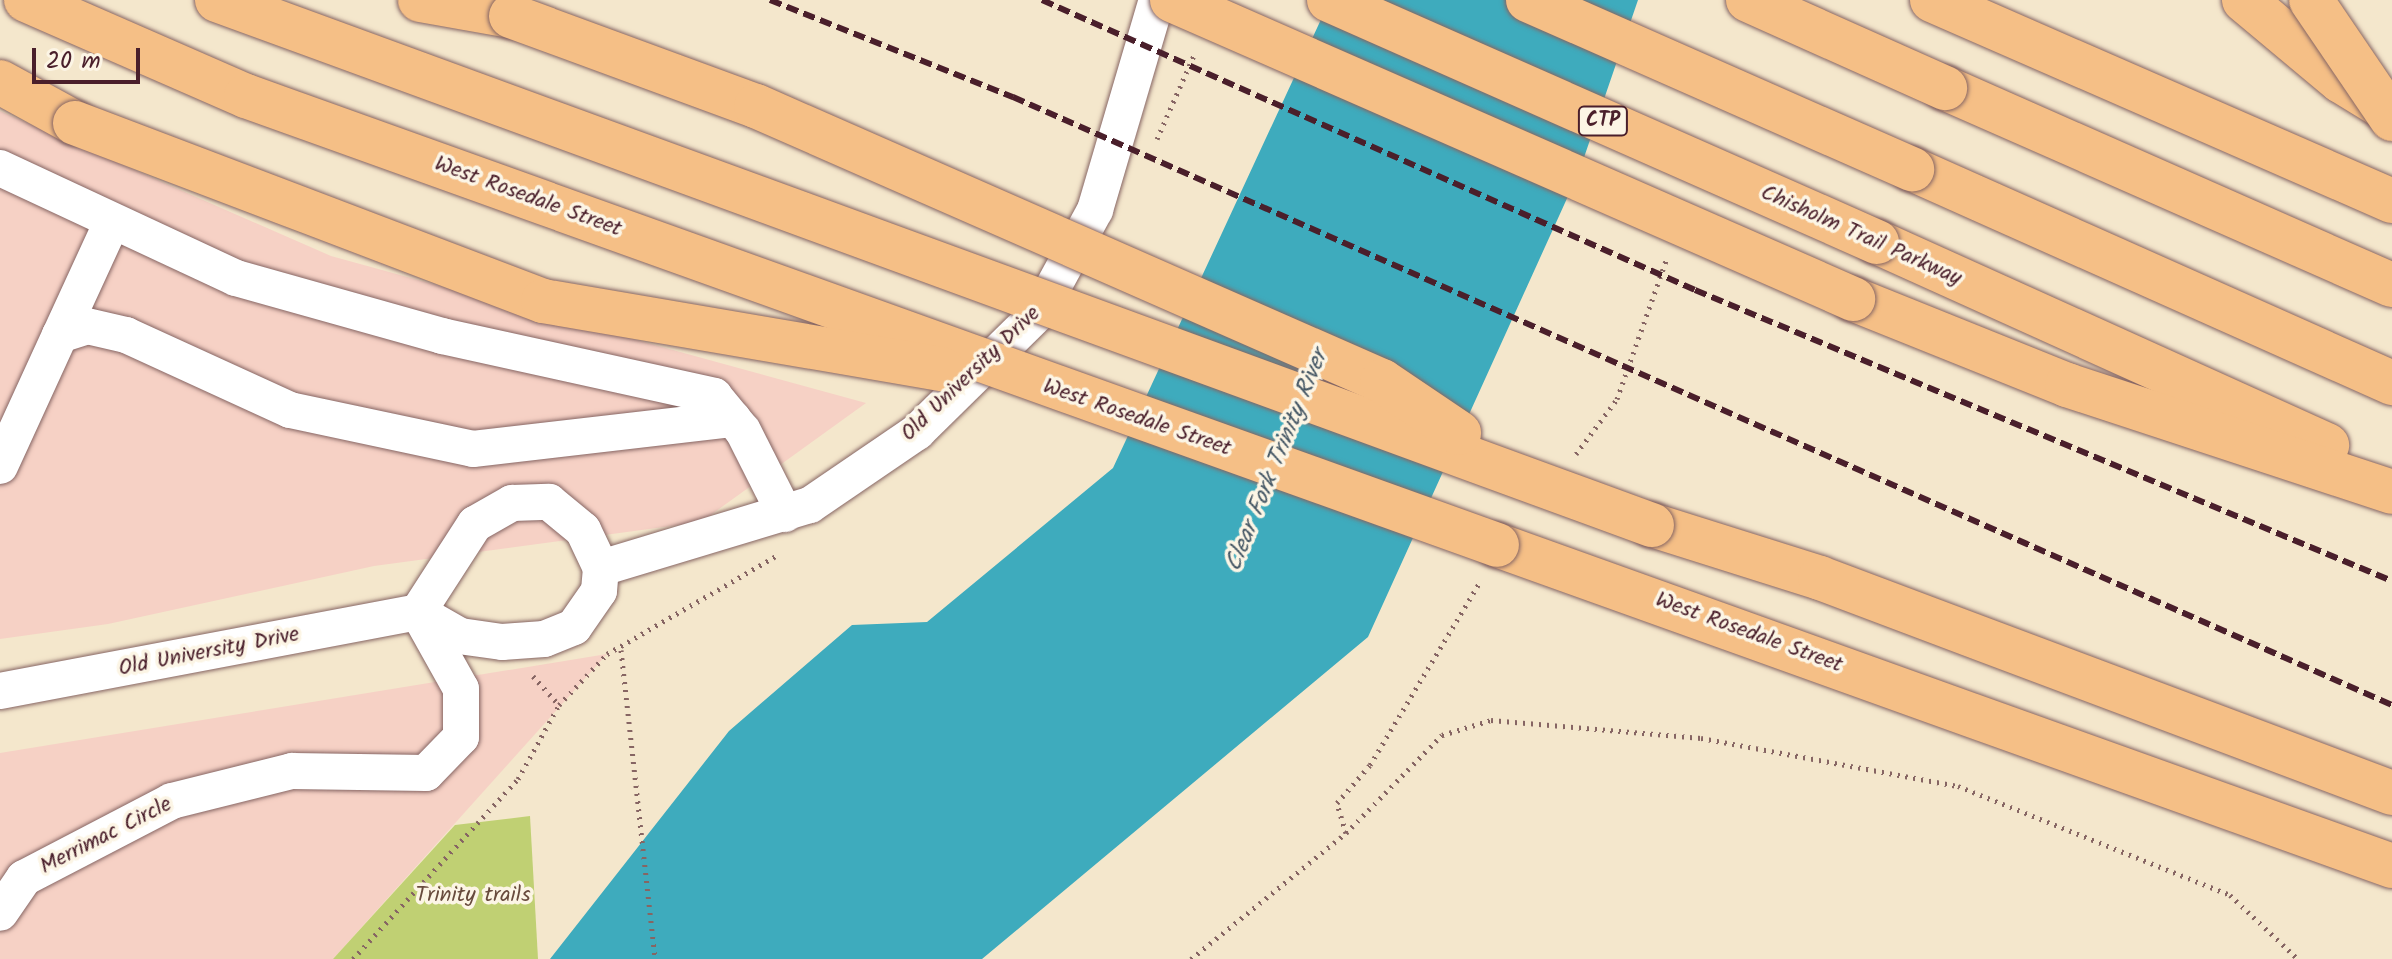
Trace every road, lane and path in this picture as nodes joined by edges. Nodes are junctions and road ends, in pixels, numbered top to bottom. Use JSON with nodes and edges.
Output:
{"nodes":[{"id":1,"x":26,"y":0,"type":"edge"},
{"id":2,"x":217,"y":0,"type":"edge"},
{"id":3,"x":420,"y":0,"type":"edge"},
{"id":4,"x":1157,"y":0,"type":"edge"},
{"id":5,"x":1172,"y":0,"type":"edge"},
{"id":6,"x":1329,"y":0,"type":"edge"},
{"id":7,"x":1528,"y":0,"type":"edge"},
{"id":8,"x":1748,"y":0,"type":"edge"},
{"id":9,"x":1932,"y":0,"type":"edge"},
{"id":10,"x":2244,"y":0,"type":"edge"},
{"id":11,"x":2311,"y":0,"type":"edge"},
{"id":12,"x":0,"y":82,"type":"edge"},
{"id":13,"x":2392,"y":112,"type":"edge"},
{"id":14,"x":2392,"y":119,"type":"edge"},
{"id":15,"x":0,"y":168,"type":"edge"},
{"id":16,"x":2392,"y":201,"type":"edge"},
{"id":17,"x":112,"y":222,"type":"junction"},
{"id":18,"x":2392,"y":285,"type":"edge"},
{"id":19,"x":60,"y":335,"type":"junction"},
{"id":20,"x":2392,"y":383,"type":"edge"},
{"id":21,"x":1044,"y":386,"type":"junction"},
{"id":22,"x":733,"y":419,"type":"junction"},
{"id":23,"x":5,"y":444,"type":"edge"},
{"id":24,"x":1518,"y":472,"type":"junction"},
{"id":25,"x":2392,"y":474,"type":"edge"},
{"id":26,"x":2392,"y":492,"type":"edge"},
{"id":27,"x":785,"y":514,"type":"junction"},
{"id":28,"x":1499,"y":546,"type":"junction"},
{"id":29,"x":601,"y":568,"type":"junction"},
{"id":30,"x":418,"y":612,"type":"junction"},
{"id":31,"x":621,"y":650,"type":"dead end"},
{"id":32,"x":0,"y":691,"type":"edge"},
{"id":33,"x":2392,"y":793,"type":"edge"},
{"id":34,"x":1346,"y":833,"type":"junction"},
{"id":35,"x":2392,"y":866,"type":"edge"},
{"id":36,"x":0,"y":913,"type":"edge"},
{"id":37,"x":655,"y":959,"type":"edge"},
{"id":38,"x":1191,"y":959,"type":"edge"},
{"id":39,"x":2298,"y":959,"type":"edge"}],
"edges":[{"from":1,"to":21,"type":"main road","name":"West Rosedale Street","bridge":true},
{"from":2,"to":24,"type":"main road","bridge":true},
{"from":3,"to":24,"type":"main road","bridge":true},
{"from":4,"to":27,"type":"lane","name":"Old University Drive"},
{"from":5,"to":26,"type":"main road","bridge":true},
{"from":6,"to":25,"type":"main road","name":"Chisholm Trail Parkway","number":"CTP","bridge":true},
{"from":7,"to":20,"type":"main road","bridge":true},
{"from":8,"to":18,"type":"main road","bridge":true},
{"from":9,"to":16,"type":"main road"},
{"from":10,"to":13,"type":"main road"},
{"from":11,"to":14,"type":"main road","bridge":true},
{"from":12,"to":21,"type":"main road","bridge":true},
{"from":15,"to":17,"type":"lane"},
{"from":17,"to":19,"type":"lane"},
{"from":17,"to":22,"type":"lane"},
{"from":19,"to":22,"type":"lane"},
{"from":19,"to":23,"type":"lane"},
{"from":21,"to":28,"type":"main road","name":"West Rosedale Street","bridge":true},
{"from":22,"to":27,"type":"lane"},
{"from":24,"to":33,"type":"main road","bridge":true},
{"from":27,"to":29,"type":"lane","name":"Old University Drive"},
{"from":28,"to":34,"type":"path"},
{"from":28,"to":35,"type":"main road","name":"West Rosedale Street"},
{"from":29,"to":30,"type":"lane"},
{"from":29,"to":30,"type":"lane"},
{"from":30,"to":32,"type":"lane","name":"Old University Drive"},
{"from":30,"to":36,"type":"lane","name":"Merrimac Circle"},
{"from":31,"to":37,"type":"path"},
{"from":34,"to":38,"type":"path"},
{"from":34,"to":39,"type":"path"}]}
